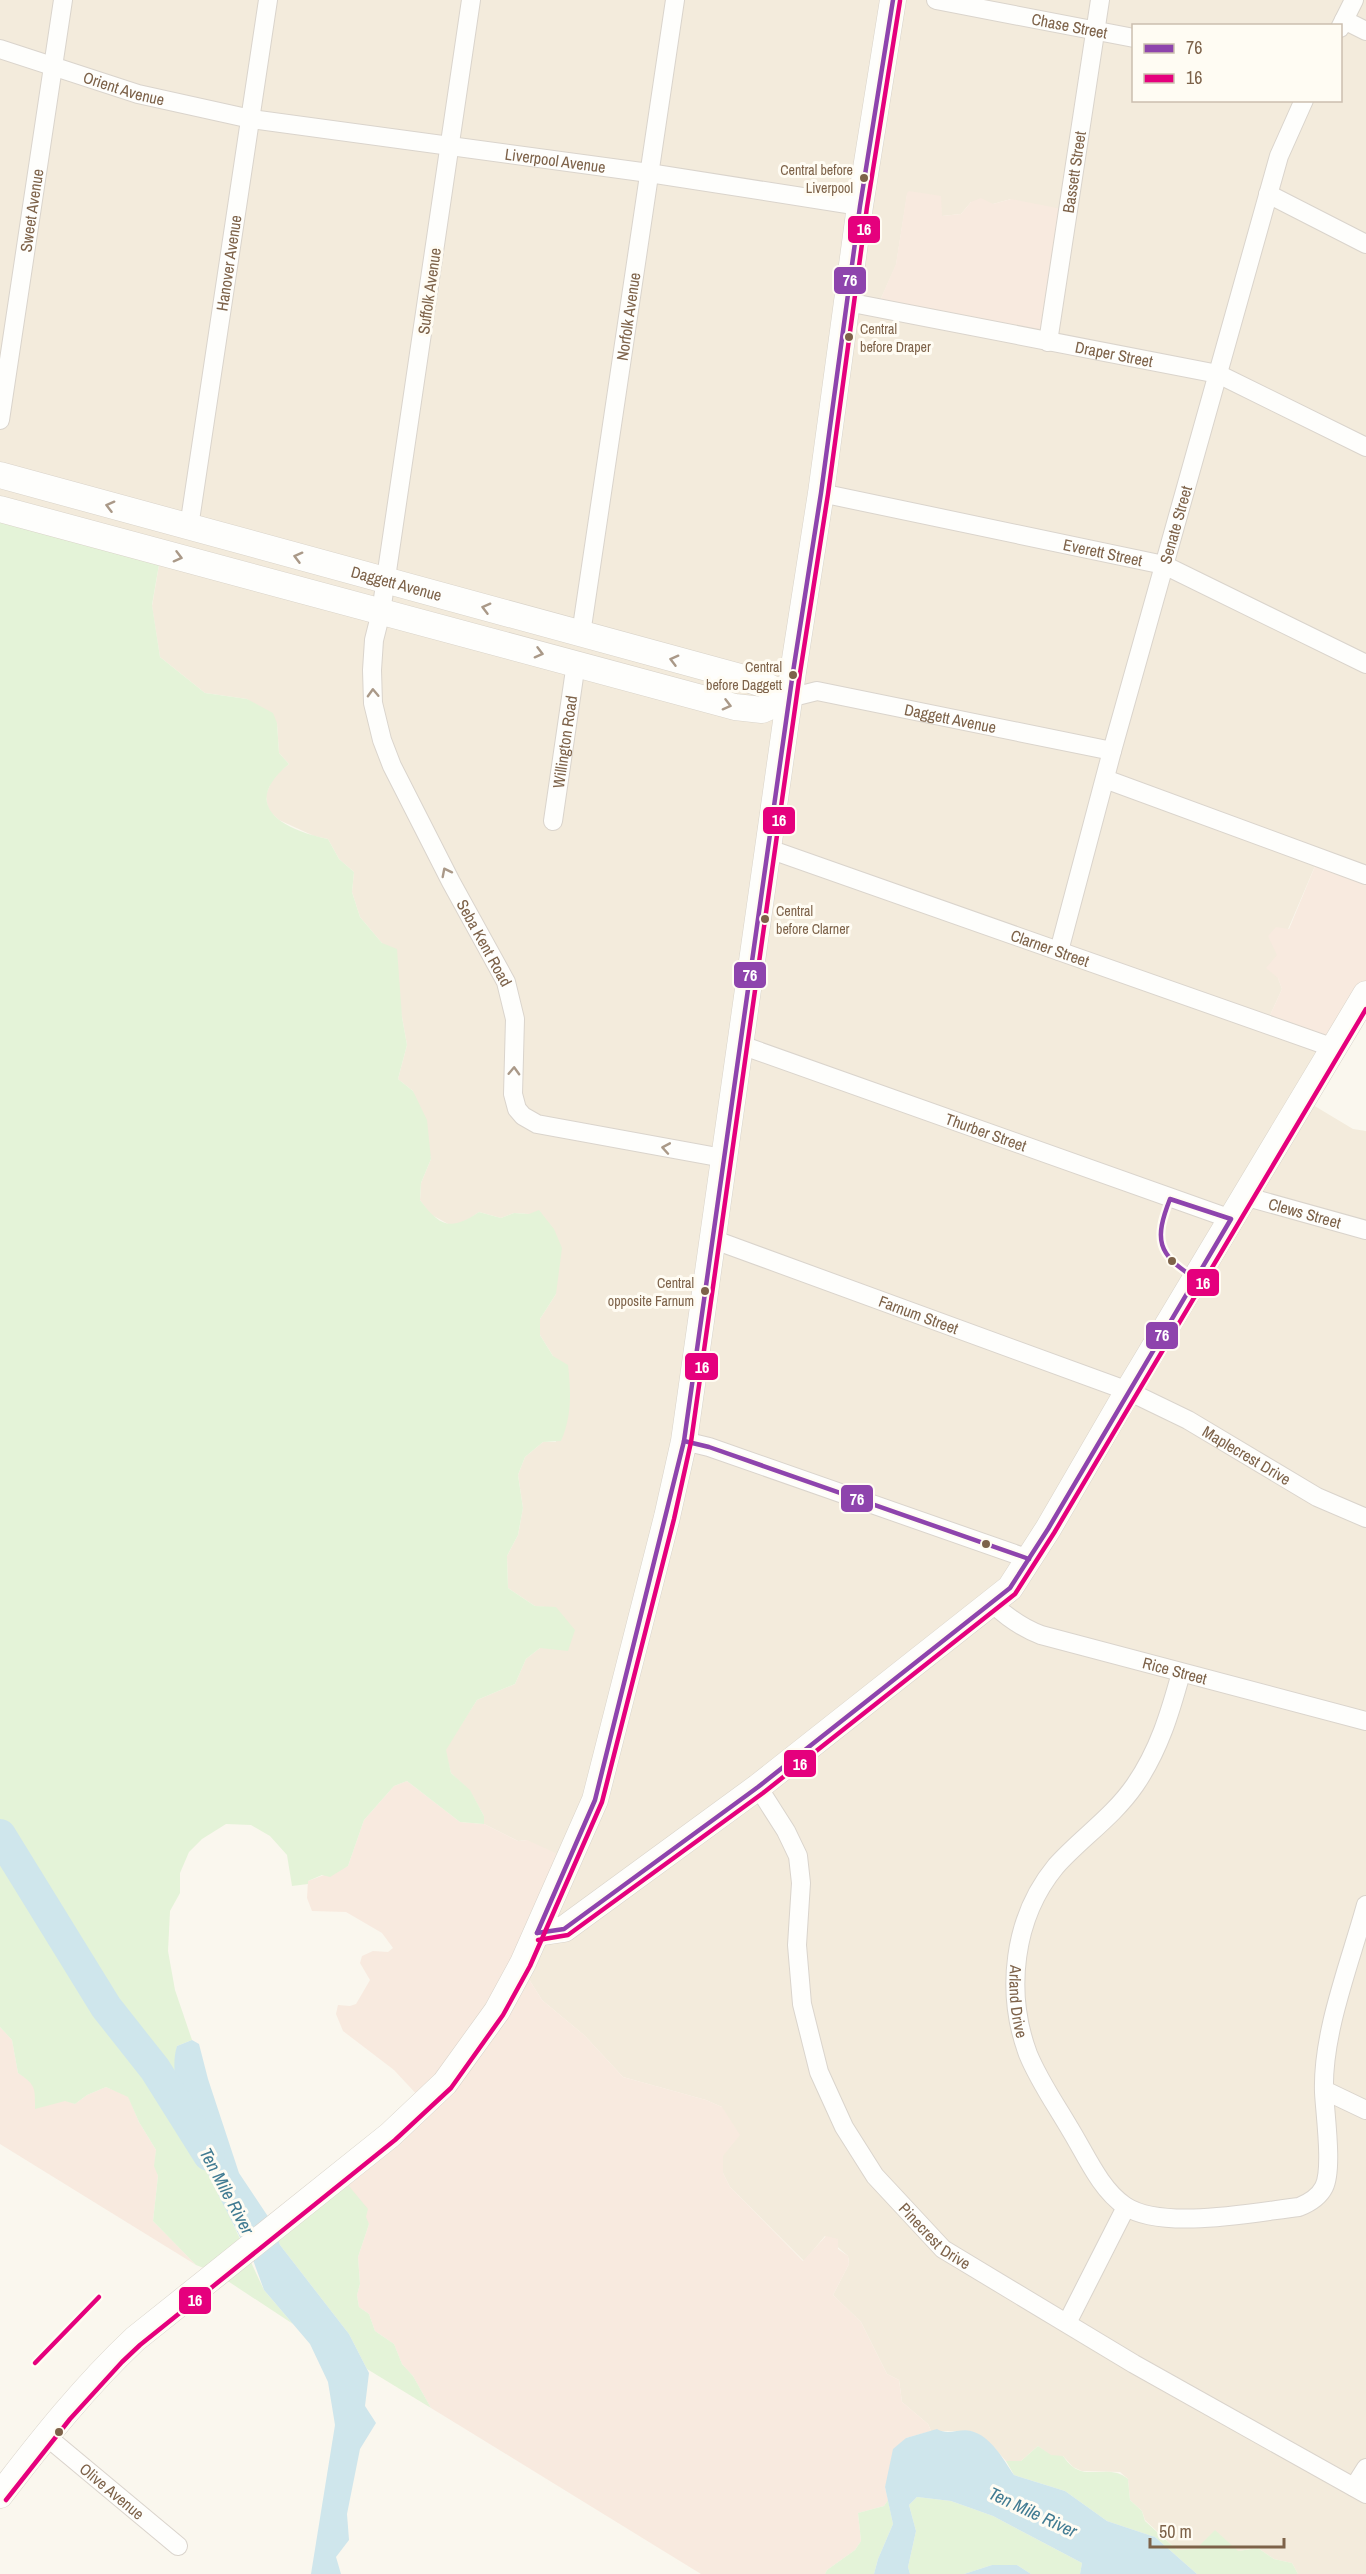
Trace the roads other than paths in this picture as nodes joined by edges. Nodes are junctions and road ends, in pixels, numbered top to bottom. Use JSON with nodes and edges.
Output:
{"nodes":[{"id":1,"x":63,"y":0,"type":"edge"},
{"id":2,"x":268,"y":0,"type":"edge"},
{"id":3,"x":471,"y":0,"type":"edge"},
{"id":4,"x":675,"y":0,"type":"edge"},
{"id":5,"x":893,"y":0,"type":"edge"},
{"id":6,"x":936,"y":0,"type":"edge"},
{"id":7,"x":1100,"y":0,"type":"edge"},
{"id":8,"x":1354,"y":0,"type":"edge"},
{"id":9,"x":1342,"y":24,"type":"edge"},
{"id":10,"x":1095,"y":29,"type":"junction"},
{"id":11,"x":1366,"y":31,"type":"edge"},
{"id":12,"x":1132,"y":38,"type":"edge"},
{"id":13,"x":0,"y":49,"type":"edge"},
{"id":14,"x":53,"y":67,"type":"junction"},
{"id":15,"x":1303,"y":102,"type":"edge"},
{"id":16,"x":250,"y":119,"type":"junction"},
{"id":17,"x":449,"y":145,"type":"junction"},
{"id":18,"x":649,"y":173,"type":"junction"},
{"id":19,"x":1268,"y":194,"type":"junction"},
{"id":20,"x":860,"y":206,"type":"junction"},
{"id":21,"x":1366,"y":244,"type":"edge"},
{"id":22,"x":847,"y":302,"type":"junction"},
{"id":23,"x":1048,"y":342,"type":"junction"},
{"id":24,"x":1218,"y":374,"type":"junction"},
{"id":25,"x":0,"y":420,"type":"edge"},
{"id":26,"x":1366,"y":447,"type":"edge"},
{"id":27,"x":0,"y":475,"type":"edge"},
{"id":28,"x":821,"y":493,"type":"junction"},
{"id":29,"x":0,"y":509,"type":"edge"},
{"id":30,"x":189,"y":527,"type":"junction"},
{"id":31,"x":1164,"y":565,"type":"junction"},
{"id":32,"x":385,"y":581,"type":"junction"},
{"id":33,"x":381,"y":612,"type":"junction"},
{"id":34,"x":581,"y":634,"type":"junction"},
{"id":35,"x":576,"y":663,"type":"junction"},
{"id":36,"x":1366,"y":664,"type":"edge"},
{"id":37,"x":789,"y":698,"type":"junction"},
{"id":38,"x":1112,"y":751,"type":"junction"},
{"id":39,"x":1105,"y":779,"type":"junction"},
{"id":40,"x":553,"y":821,"type":"dead end"},
{"id":41,"x":769,"y":849,"type":"junction"},
{"id":42,"x":1366,"y":875,"type":"edge"},
{"id":43,"x":1059,"y":951,"type":"junction"},
{"id":44,"x":1366,"y":994,"type":"edge"},
{"id":45,"x":741,"y":1046,"type":"junction"},
{"id":46,"x":1334,"y":1048,"type":"junction"},
{"id":47,"x":723,"y":1158,"type":"junction"},
{"id":48,"x":1244,"y":1196,"type":"junction"},
{"id":49,"x":1231,"y":1219,"type":"junction"},
{"id":50,"x":1366,"y":1230,"type":"edge"},
{"id":51,"x":712,"y":1239,"type":"junction"},
{"id":52,"x":1128,"y":1391,"type":"junction"},
{"id":53,"x":684,"y":1441,"type":"junction"},
{"id":54,"x":1366,"y":1518,"type":"edge"},
{"id":55,"x":1029,"y":1559,"type":"junction"},
{"id":56,"x":993,"y":1604,"type":"junction"},
{"id":57,"x":1181,"y":1673,"type":"junction"},
{"id":58,"x":1366,"y":1721,"type":"edge"},
{"id":59,"x":758,"y":1787,"type":"junction"},
{"id":60,"x":1366,"y":1905,"type":"edge"},
{"id":61,"x":537,"y":1933,"type":"junction"},
{"id":62,"x":1324,"y":2090,"type":"junction"},
{"id":63,"x":1366,"y":2110,"type":"edge"},
{"id":64,"x":1126,"y":2207,"type":"junction"},
{"id":65,"x":1067,"y":2323,"type":"junction"},
{"id":66,"x":46,"y":2436,"type":"junction"},
{"id":67,"x":1366,"y":2468,"type":"edge"},
{"id":68,"x":1360,"y":2491,"type":"edge"},
{"id":69,"x":0,"y":2495,"type":"edge"},
{"id":70,"x":178,"y":2546,"type":"dead end"}],
"edges":[{"from":1,"to":14,"type":"street","name":"Sweet Avenue"},
{"from":2,"to":16,"type":"street","name":"Hanover Avenue"},
{"from":3,"to":17,"type":"street","name":"Suffolk Avenue"},
{"from":4,"to":18,"type":"street","name":"Norfolk Avenue"},
{"from":5,"to":20,"type":"street"},
{"from":6,"to":10,"type":"street","name":"Chase Street"},
{"from":7,"to":10,"type":"street","name":"Bassett Street"},
{"from":8,"to":9,"type":"street"},
{"from":9,"to":11,"type":"street"},
{"from":10,"to":12,"type":"street","name":"Chase Street"},
{"from":10,"to":23,"type":"street","name":"Bassett Street"},
{"from":13,"to":14,"type":"street","name":"Orient Avenue"},
{"from":14,"to":16,"type":"street","name":"Orient Avenue"},
{"from":14,"to":25,"type":"street","name":"Sweet Avenue"},
{"from":15,"to":19,"type":"street","name":"Senate Street"},
{"from":16,"to":17,"type":"street","name":"Liverpool Avenue"},
{"from":16,"to":30,"type":"street","name":"Hanover Avenue"},
{"from":17,"to":18,"type":"street","name":"Liverpool Avenue"},
{"from":17,"to":32,"type":"street","name":"Suffolk Avenue"},
{"from":18,"to":20,"type":"street","name":"Liverpool Avenue"},
{"from":18,"to":34,"type":"street","name":"Norfolk Avenue"},
{"from":19,"to":21,"type":"street"},
{"from":19,"to":24,"type":"street","name":"Senate Street"},
{"from":20,"to":22,"type":"street"},
{"from":22,"to":23,"type":"street","name":"Draper Street"},
{"from":22,"to":28,"type":"street"},
{"from":23,"to":24,"type":"street","name":"Draper Street"},
{"from":24,"to":26,"type":"street","name":"Draper Street"},
{"from":24,"to":31,"type":"street","name":"Senate Street"},
{"from":30,"to":27,"type":"street","name":"Daggett Avenue","one_way":true},
{"from":28,"to":31,"type":"street","name":"Everett Street"},
{"from":28,"to":37,"type":"street"},
{"from":29,"to":33,"type":"street","name":"Daggett Avenue","one_way":true},
{"from":32,"to":30,"type":"street","name":"Daggett Avenue","one_way":true},
{"from":31,"to":36,"type":"street","name":"Everett Street"},
{"from":31,"to":38,"type":"street","name":"Senate Street"},
{"from":32,"to":33,"type":"street","name":"Seba Kent Road"},
{"from":34,"to":32,"type":"street","name":"Daggett Avenue","one_way":true},
{"from":33,"to":35,"type":"street","name":"Daggett Avenue","one_way":true},
{"from":47,"to":33,"type":"street","name":"Seba Kent Road","one_way":true},
{"from":37,"to":34,"type":"street","name":"Daggett Avenue","one_way":true},
{"from":35,"to":37,"type":"street","name":"Daggett Avenue","one_way":true},
{"from":35,"to":40,"type":"street","name":"Willington Road"},
{"from":37,"to":38,"type":"street","name":"Daggett Avenue"},
{"from":37,"to":41,"type":"street"},
{"from":38,"to":39,"type":"street","name":"Senate Street"},
{"from":39,"to":42,"type":"street"},
{"from":39,"to":43,"type":"street","name":"Senate Street"},
{"from":41,"to":43,"type":"street","name":"Clarner Street"},
{"from":41,"to":45,"type":"street"},
{"from":43,"to":46,"type":"street","name":"Clarner Street"},
{"from":44,"to":46,"type":"street"},
{"from":45,"to":47,"type":"street"},
{"from":45,"to":49,"type":"street","name":"Thurber Street"},
{"from":46,"to":48,"type":"street"},
{"from":47,"to":51,"type":"street"},
{"from":48,"to":49,"type":"street"},
{"from":48,"to":50,"type":"street","name":"Clews Street"},
{"from":49,"to":52,"type":"street"},
{"from":51,"to":52,"type":"street","name":"Farnum Street"},
{"from":51,"to":53,"type":"street"},
{"from":52,"to":54,"type":"street","name":"Maplecrest Drive"},
{"from":52,"to":55,"type":"street"},
{"from":53,"to":55,"type":"street"},
{"from":53,"to":61,"type":"street"},
{"from":55,"to":56,"type":"street"},
{"from":56,"to":57,"type":"street","name":"Rice Street"},
{"from":56,"to":59,"type":"street"},
{"from":57,"to":58,"type":"street","name":"Rice Street"},
{"from":57,"to":64,"type":"street","name":"Arland Drive"},
{"from":59,"to":61,"type":"street"},
{"from":59,"to":65,"type":"street","name":"Pinecrest Drive"},
{"from":60,"to":62,"type":"street"},
{"from":61,"to":66,"type":"street"},
{"from":62,"to":63,"type":"street"},
{"from":62,"to":64,"type":"street"},
{"from":64,"to":65,"type":"street"},
{"from":65,"to":68,"type":"street","name":"Pinecrest Drive"},
{"from":66,"to":69,"type":"street"},
{"from":66,"to":70,"type":"street","name":"Olive Avenue"},
{"from":67,"to":68,"type":"street"}]}
